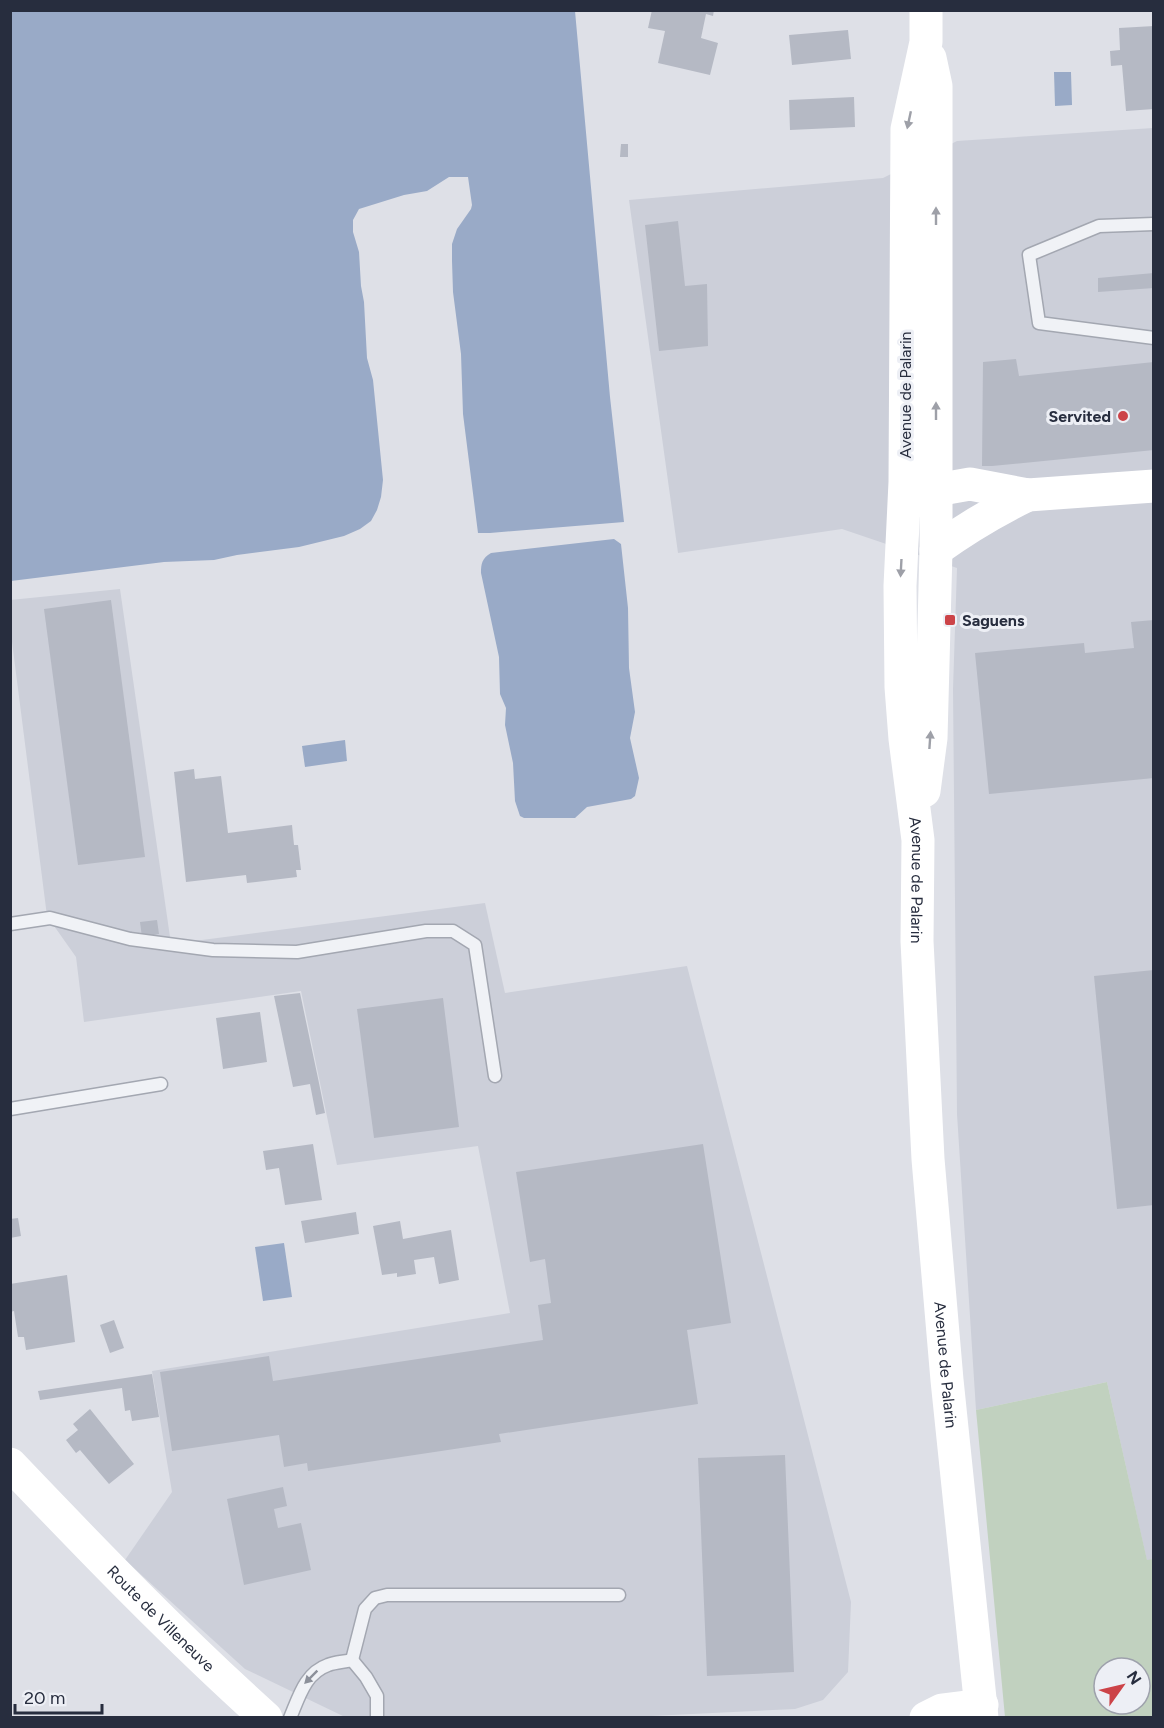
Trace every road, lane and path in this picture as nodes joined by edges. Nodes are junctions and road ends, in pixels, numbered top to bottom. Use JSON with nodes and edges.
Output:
{"nodes":[{"id":1,"x":926,"y":26,"type":"edge"},
{"id":2,"x":1154,"y":224,"type":"edge"},
{"id":3,"x":1154,"y":338,"type":"edge"},
{"id":4,"x":936,"y":456,"type":"junction"},
{"id":5,"x":970,"y":484,"type":"junction"},
{"id":6,"x":1154,"y":486,"type":"edge"},
{"id":7,"x":1028,"y":495,"type":"junction"},
{"id":8,"x":920,"y":499,"type":"junction"},
{"id":9,"x":969,"y":526,"type":"junction"},
{"id":10,"x":936,"y":550,"type":"junction"},
{"id":11,"x":918,"y":840,"type":"junction"},
{"id":12,"x":10,"y":924,"type":"edge"},
{"id":13,"x":495,"y":1076,"type":"dead end"},
{"id":14,"x":161,"y":1084,"type":"dead end"},
{"id":15,"x":10,"y":1110,"type":"edge"},
{"id":16,"x":10,"y":1464,"type":"edge"},
{"id":17,"x":619,"y":1595,"type":"dead end"},
{"id":18,"x":352,"y":1660,"type":"junction"},
{"id":19,"x":982,"y":1711,"type":"edge"},
{"id":20,"x":266,"y":1718,"type":"edge"},
{"id":21,"x":290,"y":1718,"type":"edge"},
{"id":22,"x":377,"y":1718,"type":"edge"},
{"id":23,"x":926,"y":1718,"type":"edge"}],
"edges":[{"from":4,"to":1,"type":"main road","name":"Avenue de Palarin","one_way":true},
{"from":1,"to":8,"type":"main road","name":"Avenue de Palarin","one_way":true},
{"from":2,"to":3,"type":"lane"},
{"from":4,"to":5,"type":"main road"},
{"from":4,"to":8,"type":"main road","name":"Avenue de Palarin"},
{"from":5,"to":7,"type":"main road"},
{"from":5,"to":8,"type":"main road"},
{"from":6,"to":7,"type":"main road"},
{"from":7,"to":9,"type":"main road"},
{"from":8,"to":9,"type":"main road"},
{"from":8,"to":10,"type":"main road","name":"Avenue de Palarin"},
{"from":8,"to":11,"type":"main road","name":"Avenue de Palarin","one_way":true},
{"from":9,"to":10,"type":"main road"},
{"from":11,"to":10,"type":"main road","name":"Avenue de Palarin","one_way":true},
{"from":11,"to":19,"type":"main road","name":"Avenue de Palarin"},
{"from":12,"to":13,"type":"lane"},
{"from":14,"to":15,"type":"lane"},
{"from":16,"to":20,"type":"main road","name":"Route de Villeneuve"},
{"from":17,"to":18,"type":"lane"},
{"from":18,"to":21,"type":"lane","one_way":true},
{"from":18,"to":22,"type":"lane"},
{"from":19,"to":23,"type":"main road"}]}
